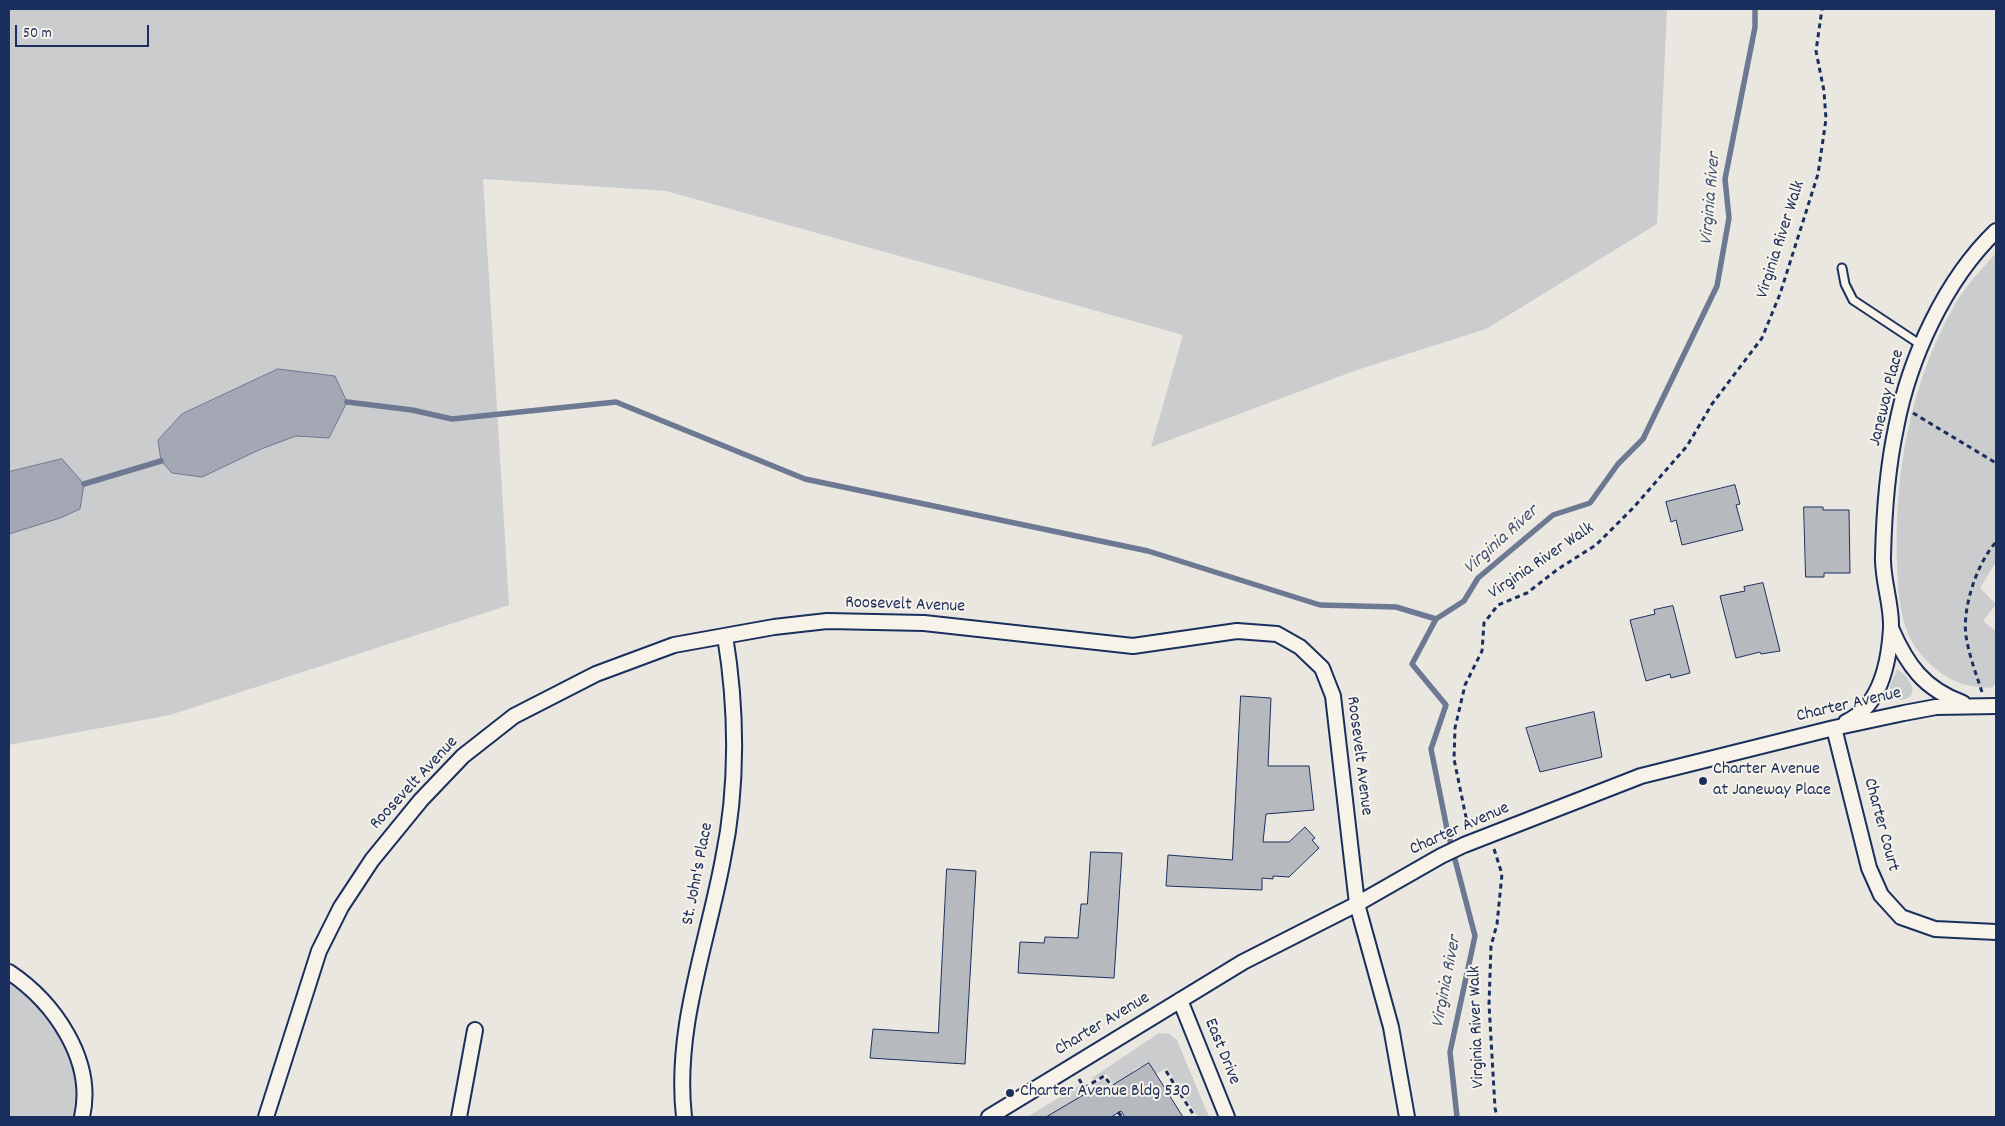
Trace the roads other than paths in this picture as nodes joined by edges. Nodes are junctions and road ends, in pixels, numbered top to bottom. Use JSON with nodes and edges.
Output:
{"nodes":[{"id":1,"x":1996,"y":231,"type":"edge"},
{"id":2,"x":1842,"y":268,"type":"dead end"},
{"id":3,"x":1920,"y":345,"type":"junction"},
{"id":4,"x":1891,"y":627,"type":"junction"},
{"id":5,"x":725,"y":636,"type":"junction"},
{"id":6,"x":1969,"y":705,"type":"junction"},
{"id":7,"x":1991,"y":705,"type":"edge"},
{"id":8,"x":1834,"y":728,"type":"junction"},
{"id":9,"x":1357,"y":904,"type":"junction"},
{"id":10,"x":1996,"y":932,"type":"edge"},
{"id":11,"x":9,"y":972,"type":"edge"},
{"id":12,"x":1180,"y":1000,"type":"junction"},
{"id":13,"x":475,"y":1030,"type":"dead end"},
{"id":14,"x":82,"y":1117,"type":"edge"},
{"id":15,"x":266,"y":1117,"type":"edge"},
{"id":16,"x":459,"y":1117,"type":"edge"},
{"id":17,"x":684,"y":1117,"type":"edge"},
{"id":18,"x":989,"y":1117,"type":"edge"},
{"id":19,"x":1227,"y":1117,"type":"edge"},
{"id":20,"x":1407,"y":1117,"type":"edge"}],
"edges":[{"from":1,"to":3,"type":"street","name":"Janeway Place"},
{"from":2,"to":3,"type":"lane"},
{"from":3,"to":4,"type":"street","name":"Janeway Place"},
{"from":4,"to":6,"type":"street","name":"Janeway Place"},
{"from":4,"to":8,"type":"street","name":"Janeway Place"},
{"from":5,"to":9,"type":"street","name":"Roosevelt Avenue"},
{"from":5,"to":15,"type":"street","name":"Roosevelt Avenue"},
{"from":5,"to":17,"type":"street","name":"St. John's Place"},
{"from":6,"to":7,"type":"street","name":"Charter Avenue"},
{"from":6,"to":8,"type":"street","name":"Charter Avenue"},
{"from":8,"to":9,"type":"street","name":"Charter Avenue"},
{"from":8,"to":10,"type":"street","name":"Charter Court"},
{"from":9,"to":12,"type":"street","name":"Charter Avenue"},
{"from":9,"to":20,"type":"street","name":"Roosevelt Avenue"},
{"from":11,"to":14,"type":"street"},
{"from":12,"to":18,"type":"street","name":"Charter Avenue"},
{"from":12,"to":19,"type":"street","name":"East Drive"},
{"from":13,"to":16,"type":"street"}]}
